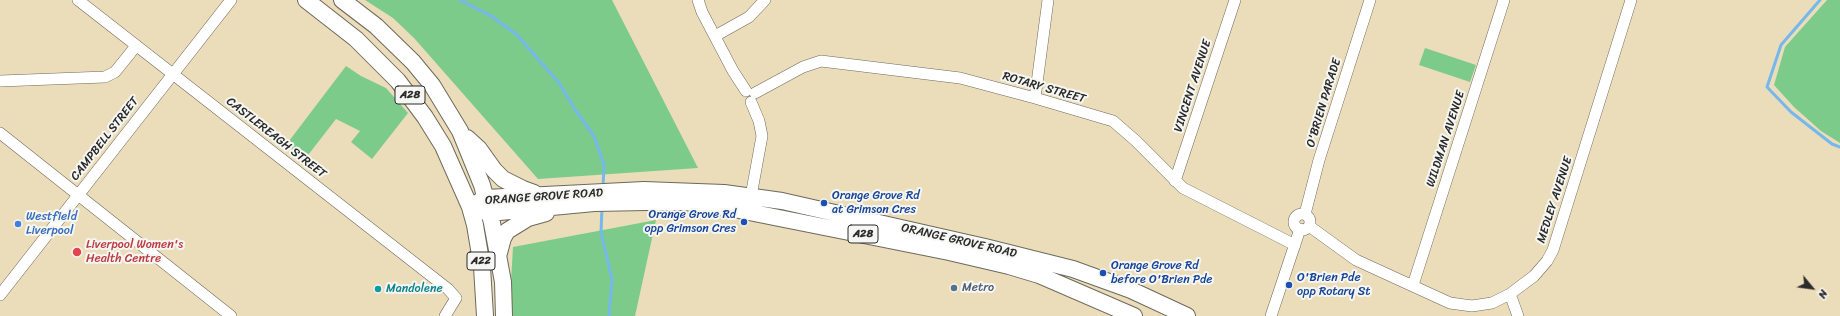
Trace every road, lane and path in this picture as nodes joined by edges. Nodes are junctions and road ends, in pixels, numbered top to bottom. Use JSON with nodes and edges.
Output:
{"nodes":[{"id":1,"x":78,"y":0,"type":"edge"},
{"id":2,"x":230,"y":0,"type":"edge"},
{"id":3,"x":306,"y":0,"type":"edge"},
{"id":4,"x":342,"y":0,"type":"edge"},
{"id":5,"x":698,"y":0,"type":"edge"},
{"id":6,"x":765,"y":0,"type":"edge"},
{"id":7,"x":1048,"y":0,"type":"edge"},
{"id":8,"x":1370,"y":0,"type":"edge"},
{"id":9,"x":1504,"y":0,"type":"edge"},
{"id":10,"x":1631,"y":0,"type":"edge"},
{"id":11,"x":1232,"y":1,"type":"edge"},
{"id":12,"x":715,"y":36,"type":"junction"},
{"id":13,"x":136,"y":46,"type":"junction"},
{"id":14,"x":173,"y":74,"type":"junction"},
{"id":15,"x":0,"y":81,"type":"edge"},
{"id":16,"x":751,"y":95,"type":"junction"},
{"id":17,"x":1036,"y":98,"type":"junction"},
{"id":18,"x":460,"y":131,"type":"junction"},
{"id":19,"x":0,"y":133,"type":"edge"},
{"id":20,"x":1176,"y":181,"type":"junction"},
{"id":21,"x":79,"y":195,"type":"junction"},
{"id":22,"x":543,"y":195,"type":"junction"},
{"id":23,"x":751,"y":196,"type":"junction"},
{"id":24,"x":616,"y":197,"type":"junction"},
{"id":25,"x":592,"y":198,"type":"junction"},
{"id":26,"x":570,"y":205,"type":"junction"},
{"id":27,"x":487,"y":206,"type":"junction"},
{"id":28,"x":470,"y":207,"type":"junction"},
{"id":29,"x":1304,"y":228,"type":"junction"},
{"id":30,"x":1295,"y":245,"type":"junction"},
{"id":31,"x":499,"y":254,"type":"junction"},
{"id":32,"x":1413,"y":285,"type":"junction"},
{"id":33,"x":1510,"y":294,"type":"junction"},
{"id":34,"x":0,"y":295,"type":"edge"},
{"id":35,"x":231,"y":316,"type":"edge"},
{"id":36,"x":445,"y":316,"type":"edge"},
{"id":37,"x":485,"y":316,"type":"edge"},
{"id":38,"x":504,"y":316,"type":"edge"},
{"id":39,"x":1134,"y":316,"type":"edge"},
{"id":40,"x":1187,"y":316,"type":"edge"},
{"id":41,"x":1271,"y":316,"type":"edge"},
{"id":42,"x":1518,"y":316,"type":"edge"}],
"edges":[{"from":1,"to":13,"type":"street","name":"CASTLEREAGH STREET"},
{"from":2,"to":14,"type":"street","name":"CAMPBELL STREET"},
{"from":3,"to":28,"type":"highway","number":"A28"},
{"from":4,"to":18,"type":"highway","number":"A28"},
{"from":5,"to":12,"type":"street"},
{"from":6,"to":12,"type":"street"},
{"from":7,"to":17,"type":"street"},
{"from":8,"to":29,"type":"street","name":"O'BRIEN PARADE"},
{"from":9,"to":32,"type":"street","name":"WILDMAN AVENUE"},
{"from":10,"to":33,"type":"street","name":"MEDLEY AVENUE"},
{"from":11,"to":20,"type":"street","name":"VINCENT AVENUE"},
{"from":12,"to":16,"type":"street"},
{"from":13,"to":14,"type":"street","name":"CASTLEREAGH STREET"},
{"from":13,"to":15,"type":"street"},
{"from":14,"to":21,"type":"street","name":"CAMPBELL STREET"},
{"from":14,"to":36,"type":"street","name":"CASTLEREAGH STREET"},
{"from":16,"to":17,"type":"street","name":"ROTARY STREET"},
{"from":16,"to":23,"type":"street"},
{"from":17,"to":20,"type":"street","name":"ROTARY STREET"},
{"from":18,"to":22,"type":"highway","number":"A28"},
{"from":18,"to":27,"type":"highway","number":"A22"},
{"from":19,"to":21,"type":"street"},
{"from":20,"to":30,"type":"street","name":"ROTARY STREET"},
{"from":21,"to":34,"type":"street","name":"CAMPBELL STREET"},
{"from":21,"to":35,"type":"street"},
{"from":22,"to":25,"type":"highway","name":"ORANGE GROVE ROAD","number":"A28"},
{"from":22,"to":27,"type":"highway","name":"ORANGE GROVE ROAD"},
{"from":23,"to":24,"type":"highway","name":"ORANGE GROVE ROAD","number":"A28"},
{"from":23,"to":40,"type":"highway","name":"ORANGE GROVE ROAD","number":"A28"},
{"from":24,"to":25,"type":"highway","name":"ORANGE GROVE ROAD","number":"A28"},
{"from":24,"to":39,"type":"highway","name":"ORANGE GROVE ROAD","number":"A28"},
{"from":25,"to":26,"type":"highway","name":"ORANGE GROVE ROAD","number":"A28"},
{"from":26,"to":27,"type":"highway","name":"ORANGE GROVE ROAD","number":"A28"},
{"from":26,"to":31,"type":"highway"},
{"from":27,"to":28,"type":"highway","name":"ORANGE GROVE ROAD"},
{"from":27,"to":31,"type":"highway","number":"A22"},
{"from":28,"to":37,"type":"highway","number":"A22"},
{"from":29,"to":30,"type":"street"},
{"from":29,"to":32,"type":"street","name":"MEDLEY AVENUE"},
{"from":30,"to":41,"type":"street"},
{"from":31,"to":38,"type":"highway","number":"A22"},
{"from":32,"to":33,"type":"street","name":"MEDLEY AVENUE"},
{"from":33,"to":42,"type":"street"}]}
